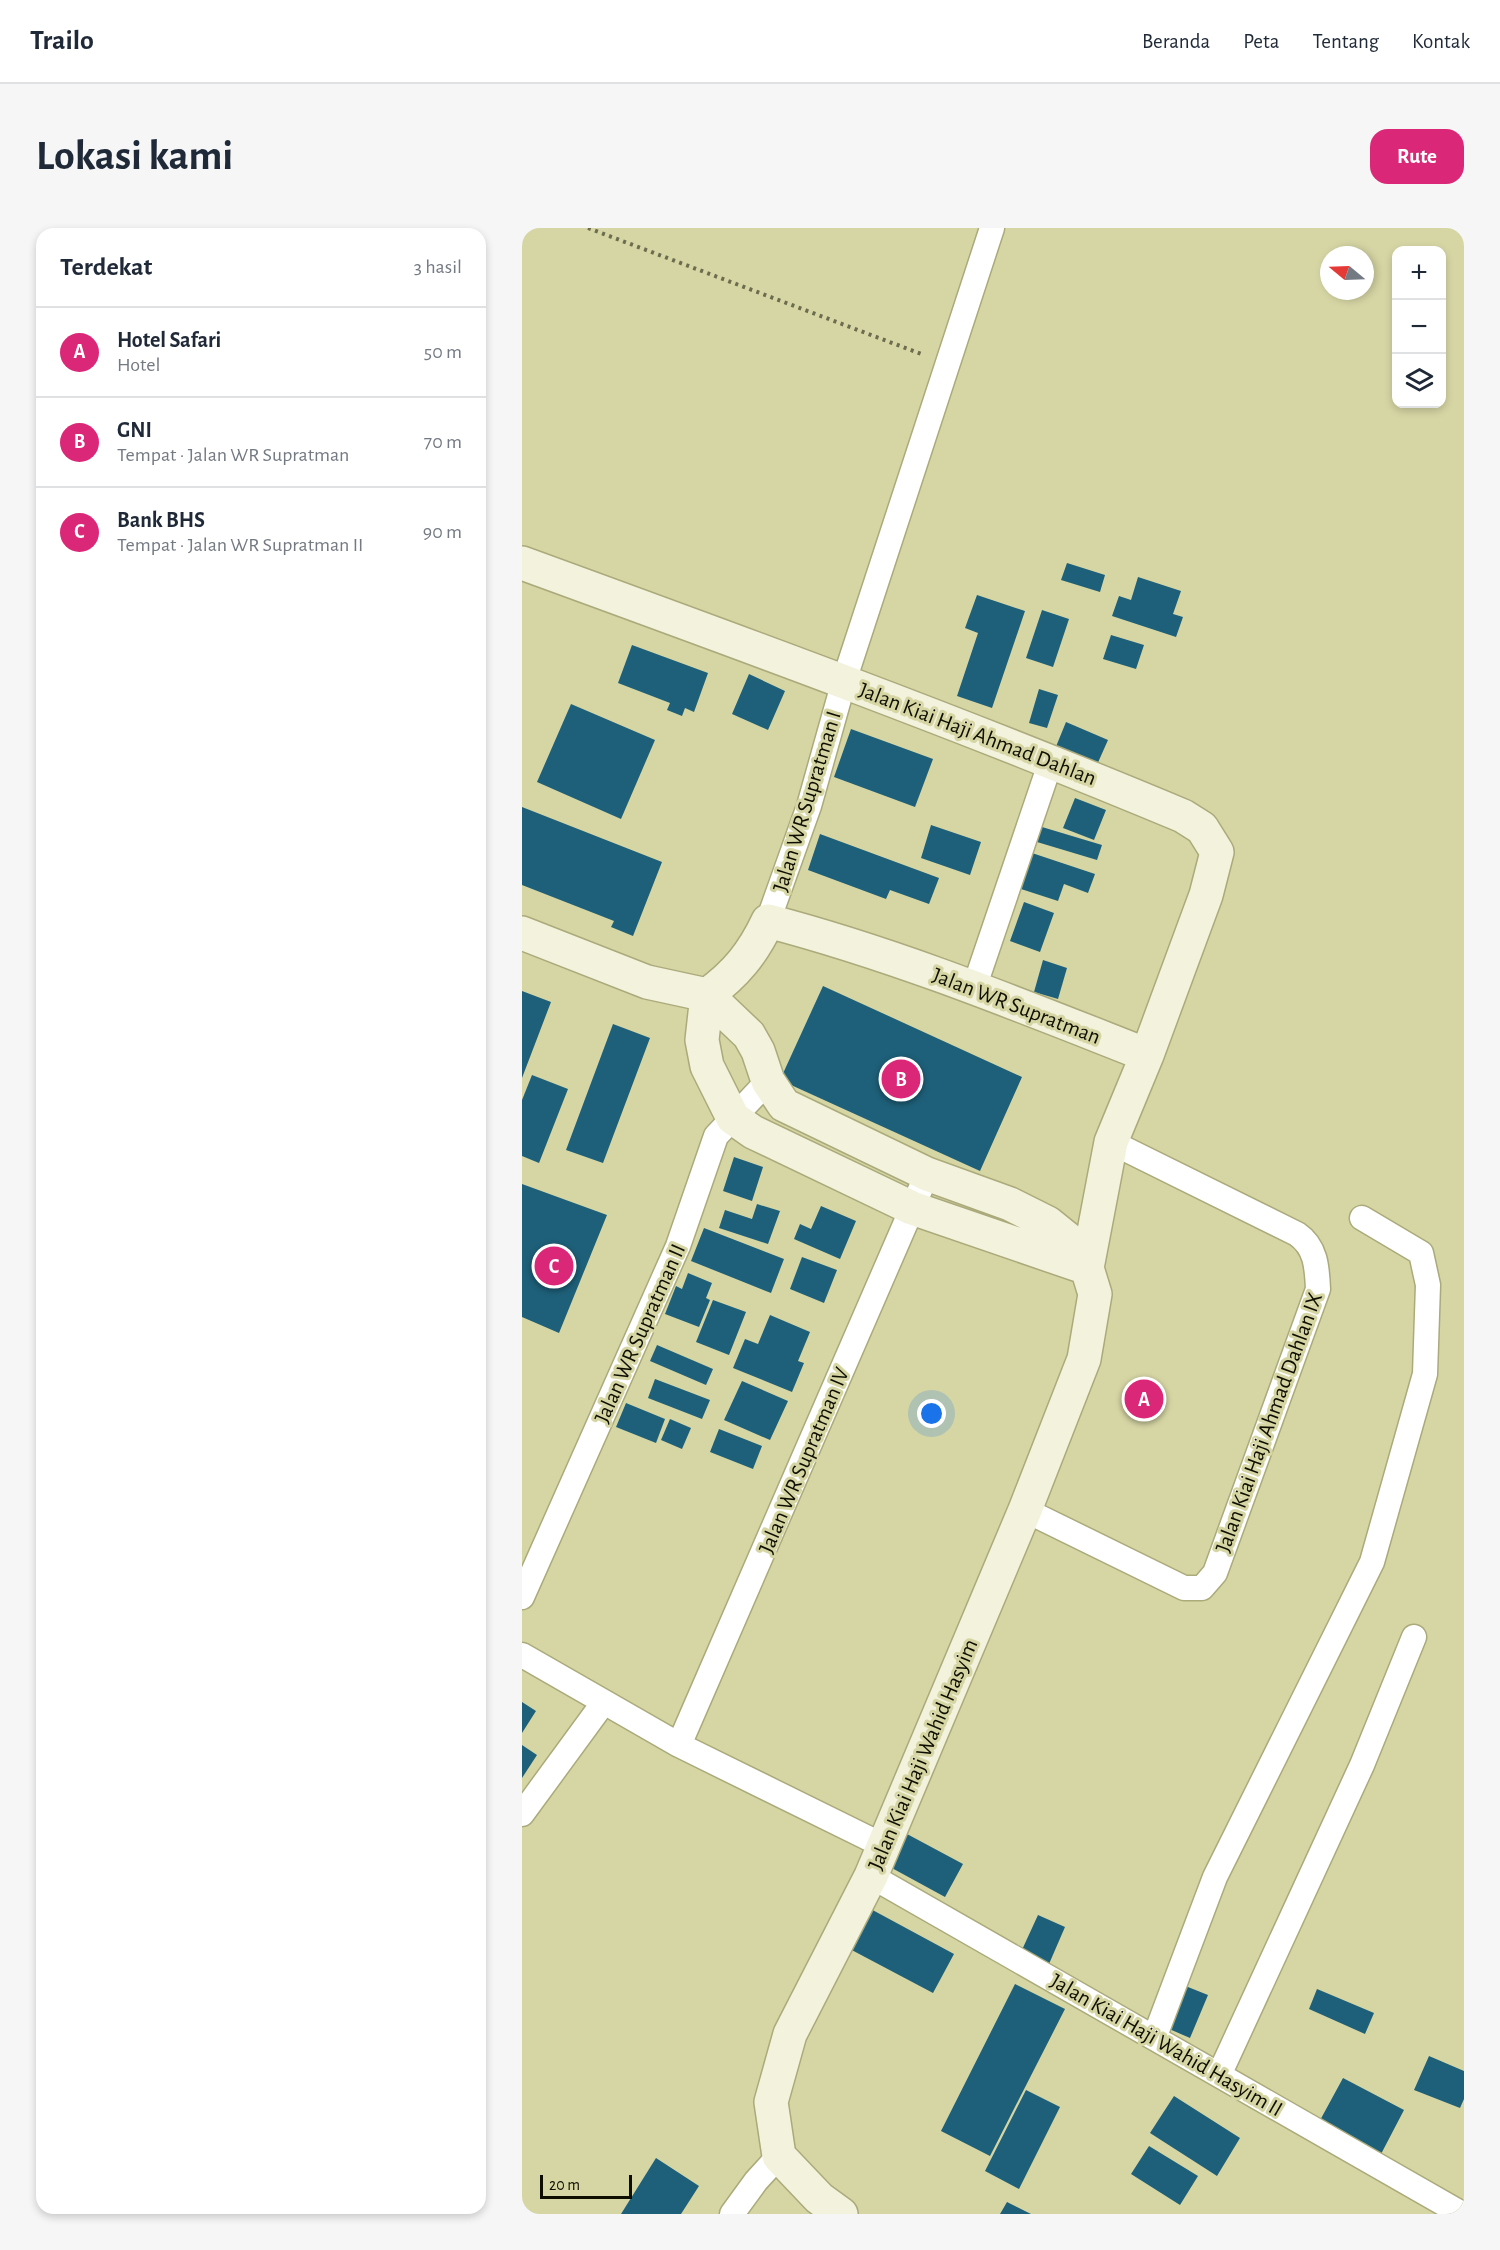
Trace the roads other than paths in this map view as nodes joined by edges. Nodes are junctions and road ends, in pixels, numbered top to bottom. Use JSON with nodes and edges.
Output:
{"nodes":[{"id":1,"x":992,"y":228,"type":"edge"},
{"id":2,"x":522,"y":563,"type":"edge"},
{"id":3,"x":844,"y":681,"type":"junction"},
{"id":4,"x":1051,"y":761,"type":"junction"},
{"id":5,"x":768,"y":921,"type":"junction"},
{"id":6,"x":522,"y":933,"type":"edge"},
{"id":7,"x":974,"y":988,"type":"junction"},
{"id":8,"x":707,"y":995,"type":"junction"},
{"id":9,"x":1147,"y":1054,"type":"junction"},
{"id":10,"x":768,"y":1081,"type":"junction"},
{"id":11,"x":733,"y":1118,"type":"junction"},
{"id":12,"x":1111,"y":1142,"type":"junction"},
{"id":13,"x":927,"y":1174,"type":"junction"},
{"id":14,"x":912,"y":1208,"type":"junction"},
{"id":15,"x":1362,"y":1218,"type":"dead end"},
{"id":16,"x":1087,"y":1268,"type":"junction"},
{"id":17,"x":1025,"y":1510,"type":"junction"},
{"id":18,"x":522,"y":1597,"type":"edge"},
{"id":19,"x":1414,"y":1637,"type":"dead end"},
{"id":20,"x":522,"y":1655,"type":"edge"},
{"id":21,"x":604,"y":1702,"type":"junction"},
{"id":22,"x":679,"y":1746,"type":"junction"},
{"id":23,"x":522,"y":1814,"type":"edge"},
{"id":24,"x":882,"y":1845,"type":"junction"},
{"id":25,"x":871,"y":1876,"type":"junction"},
{"id":26,"x":1155,"y":2036,"type":"junction"},
{"id":27,"x":1220,"y":2073,"type":"junction"},
{"id":28,"x":779,"y":2156,"type":"junction"},
{"id":29,"x":732,"y":2214,"type":"edge"},
{"id":30,"x":841,"y":2214,"type":"edge"},
{"id":31,"x":1462,"y":2214,"type":"edge"}],
"edges":[{"from":1,"to":3,"type":"street","name":"Jalan WR Supratman I"},
{"from":2,"to":3,"type":"street","name":"Jalan Kiai Haji Ahmad Dahlan"},
{"from":3,"to":4,"type":"street","name":"Jalan Kiai Haji Ahmad Dahlan"},
{"from":3,"to":5,"type":"street","name":"Jalan WR Supratman I"},
{"from":4,"to":7,"type":"street"},
{"from":4,"to":9,"type":"street","name":"Jalan Kiai Haji Ahmad Dahlan"},
{"from":5,"to":7,"type":"street","name":"Jalan WR Supratman"},
{"from":5,"to":8,"type":"street"},
{"from":6,"to":8,"type":"street"},
{"from":7,"to":9,"type":"street","name":"Jalan WR Supratman"},
{"from":8,"to":10,"type":"street"},
{"from":8,"to":11,"type":"street"},
{"from":9,"to":12,"type":"street"},
{"from":10,"to":11,"type":"street","name":"Jalan WR Supratman II"},
{"from":10,"to":13,"type":"street"},
{"from":11,"to":14,"type":"street"},
{"from":11,"to":18,"type":"street","name":"Jalan WR Supratman II"},
{"from":12,"to":16,"type":"street"},
{"from":12,"to":17,"type":"street","name":"Jalan Kiai Haji Ahmad Dahlan IX"},
{"from":13,"to":14,"type":"street","name":"Jalan WR Supratman IV"},
{"from":13,"to":16,"type":"street"},
{"from":14,"to":16,"type":"street"},
{"from":14,"to":22,"type":"street","name":"Jalan WR Supratman IV"},
{"from":15,"to":26,"type":"street"},
{"from":16,"to":17,"type":"street","name":"Jalan Kiai Haji Wahid Hasyim"},
{"from":17,"to":24,"type":"street","name":"Jalan Kiai Haji Wahid Hasyim"},
{"from":19,"to":27,"type":"street"},
{"from":20,"to":21,"type":"street"},
{"from":21,"to":22,"type":"street"},
{"from":21,"to":23,"type":"street"},
{"from":22,"to":24,"type":"street"},
{"from":24,"to":25,"type":"street","name":"Jalan Kiai Haji Wahid Hasyim"},
{"from":25,"to":26,"type":"street","name":"Jalan Kiai Haji Wahid Hasyim II"},
{"from":25,"to":28,"type":"street","name":"Jalan Kiai Haji Wahid Hasyim"},
{"from":26,"to":27,"type":"street","name":"Jalan Kiai Haji Wahid Hasyim II"},
{"from":27,"to":31,"type":"street","name":"Jalan Kiai Haji Wahid Hasyim II"},
{"from":28,"to":29,"type":"street"},
{"from":28,"to":30,"type":"street"}]}
